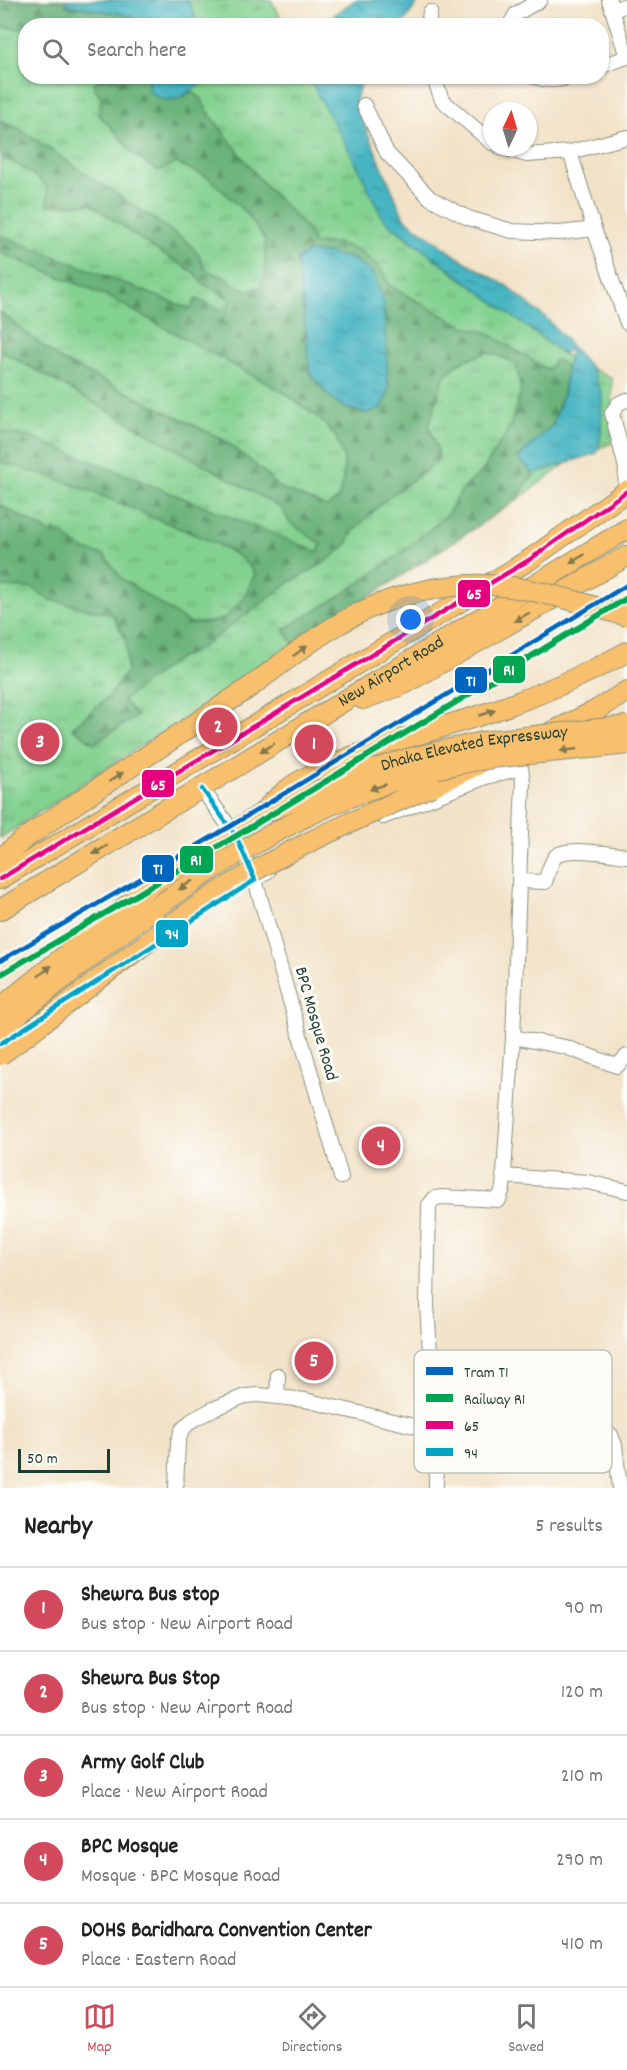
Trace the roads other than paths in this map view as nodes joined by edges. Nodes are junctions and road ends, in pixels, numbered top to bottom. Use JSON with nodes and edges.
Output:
{"nodes":[{"id":1,"x":540,"y":0,"type":"edge"},
{"id":2,"x":611,"y":5,"type":"edge"},
{"id":3,"x":627,"y":5,"type":"edge"},
{"id":4,"x":514,"y":18,"type":"edge"},
{"id":5,"x":627,"y":57,"type":"edge"},
{"id":6,"x":609,"y":63,"type":"edge"},
{"id":7,"x":437,"y":84,"type":"edge"},
{"id":8,"x":364,"y":105,"type":"dead end"},
{"id":9,"x":483,"y":136,"type":"edge"},
{"id":10,"x":627,"y":137,"type":"edge"},
{"id":11,"x":570,"y":152,"type":"junction"},
{"id":12,"x":537,"y":154,"type":"edge"},
{"id":13,"x":594,"y":229,"type":"junction"},
{"id":14,"x":627,"y":323,"type":"edge"},
{"id":15,"x":627,"y":400,"type":"edge"},
{"id":16,"x":626,"y":491,"type":"edge"},
{"id":17,"x":627,"y":529,"type":"edge"},
{"id":18,"x":627,"y":556,"type":"edge"},
{"id":19,"x":627,"y":616,"type":"edge"},
{"id":20,"x":627,"y":652,"type":"edge"},
{"id":21,"x":627,"y":691,"type":"edge"},
{"id":22,"x":317,"y":716,"type":"junction"},
{"id":23,"x":627,"y":726,"type":"edge"},
{"id":24,"x":627,"y":744,"type":"edge"},
{"id":25,"x":202,"y":789,"type":"junction"},
{"id":26,"x":261,"y":814,"type":"junction"},
{"id":27,"x":627,"y":856,"type":"edge"},
{"id":28,"x":0,"y":860,"type":"edge"},
{"id":29,"x":0,"y":879,"type":"edge"},
{"id":30,"x":255,"y":880,"type":"junction"},
{"id":31,"x":520,"y":881,"type":"junction"},
{"id":32,"x":0,"y":910,"type":"edge"},
{"id":33,"x":0,"y":1008,"type":"edge"},
{"id":34,"x":0,"y":1029,"type":"edge"},
{"id":35,"x":513,"y":1037,"type":"junction"},
{"id":36,"x":0,"y":1044,"type":"edge"},
{"id":37,"x":0,"y":1055,"type":"edge"},
{"id":38,"x":627,"y":1056,"type":"edge"},
{"id":39,"x":503,"y":1176,"type":"junction"},
{"id":40,"x":341,"y":1177,"type":"dead end"},
{"id":41,"x":627,"y":1191,"type":"edge"},
{"id":42,"x":430,"y":1350,"type":"edge"},
{"id":43,"x":278,"y":1375,"type":"dead end"},
{"id":44,"x":277,"y":1397,"type":"junction"},
{"id":45,"x":414,"y":1426,"type":"edge"},
{"id":46,"x":612,"y":1438,"type":"edge"},
{"id":47,"x":436,"y":1473,"type":"edge"},
{"id":48,"x":176,"y":1488,"type":"edge"},
{"id":49,"x":436,"y":1488,"type":"edge"},
{"id":50,"x":620,"y":1488,"type":"edge"}],
"edges":[{"from":1,"to":4,"type":"street"},
{"from":2,"to":3,"type":"street"},
{"from":2,"to":5,"type":"street"},
{"from":5,"to":6,"type":"street"},
{"from":7,"to":9,"type":"street"},
{"from":8,"to":13,"type":"street"},
{"from":10,"to":11,"type":"street"},
{"from":11,"to":12,"type":"street"},
{"from":11,"to":13,"type":"street"},
{"from":13,"to":14,"type":"street"},
{"from":15,"to":16,"type":"street"},
{"from":16,"to":29,"type":"highway","name":"New Airport Road"},
{"from":17,"to":22,"type":"highway","name":"New Airport Road","one_way":true},
{"from":18,"to":22,"type":"highway","one_way":true},
{"from":28,"to":19,"type":"highway","one_way":true,"bridge":true},
{"from":26,"to":20,"type":"highway","one_way":true},
{"from":21,"to":37,"type":"highway","bridge":true},
{"from":22,"to":25,"type":"highway","name":"New Airport Road","one_way":true},
{"from":23,"to":26,"type":"highway","name":"Dhaka Elevated Expressway","bridge":true},
{"from":24,"to":34,"type":"highway","name":"Dhaka Elevated Expressway","one_way":true,"bridge":true},
{"from":25,"to":30,"type":"street","name":"BPC Mosque Road"},
{"from":25,"to":32,"type":"highway","name":"New Airport Road","one_way":true},
{"from":33,"to":26,"type":"highway","name":"Dhaka Elevated Expressway","one_way":true,"bridge":true},
{"from":27,"to":31,"type":"street"},
{"from":30,"to":31,"type":"street"},
{"from":30,"to":36,"type":"street"},
{"from":30,"to":40,"type":"street","name":"BPC Mosque Road"},
{"from":31,"to":35,"type":"street"},
{"from":35,"to":38,"type":"street"},
{"from":35,"to":39,"type":"street"},
{"from":39,"to":41,"type":"street"},
{"from":39,"to":42,"type":"street"},
{"from":43,"to":44,"type":"street"},
{"from":44,"to":45,"type":"street"},
{"from":44,"to":48,"type":"street"},
{"from":46,"to":50,"type":"street"},
{"from":47,"to":49,"type":"street"}]}
